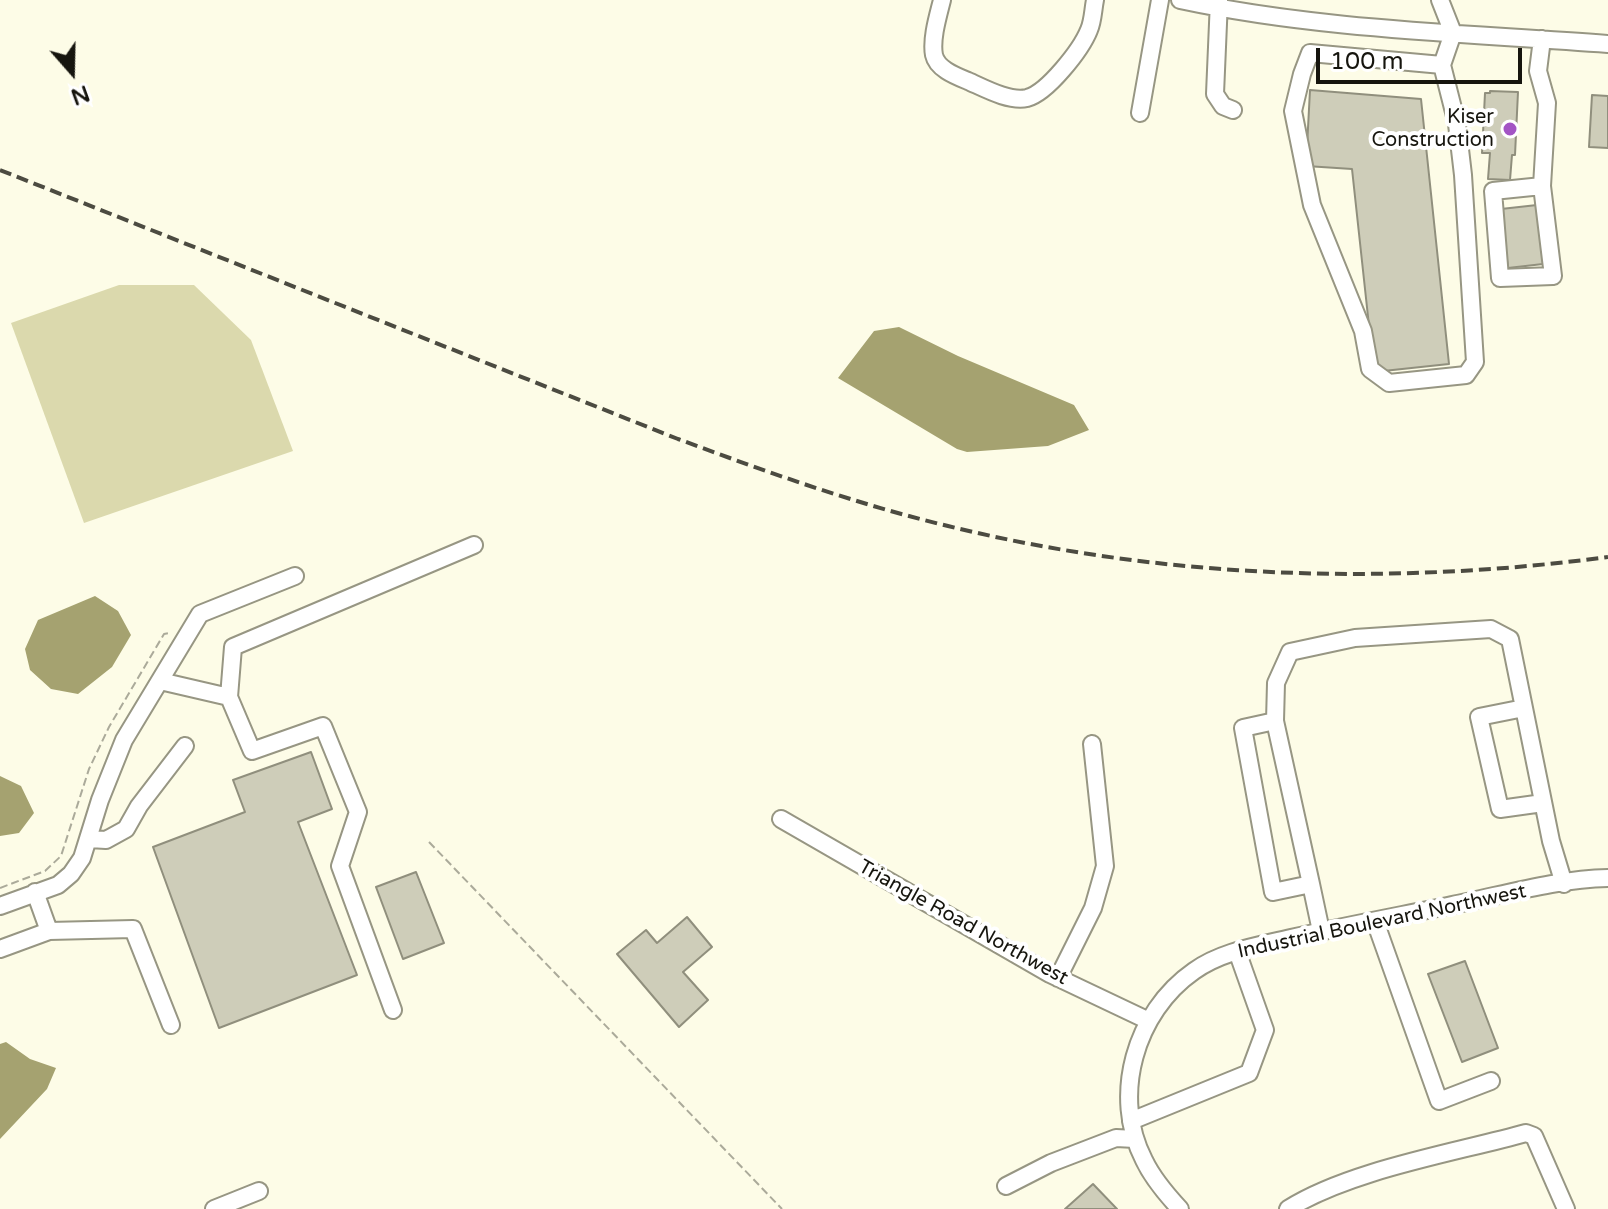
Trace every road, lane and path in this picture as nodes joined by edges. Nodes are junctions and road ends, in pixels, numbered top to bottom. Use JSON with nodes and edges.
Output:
{"nodes":[{"id":1,"x":942,"y":0,"type":"edge"},
{"id":2,"x":1095,"y":0,"type":"edge"},
{"id":3,"x":1160,"y":0,"type":"edge"},
{"id":4,"x":1180,"y":0,"type":"edge"},
{"id":5,"x":1441,"y":0,"type":"edge"},
{"id":6,"x":1219,"y":4,"type":"edge"},
{"id":7,"x":1453,"y":33,"type":"junction"},
{"id":8,"x":1542,"y":39,"type":"junction"},
{"id":9,"x":1608,"y":44,"type":"edge"},
{"id":10,"x":1442,"y":65,"type":"junction"},
{"id":11,"x":1233,"y":110,"type":"dead end"},
{"id":12,"x":1140,"y":113,"type":"dead end"},
{"id":13,"x":1542,"y":186,"type":"junction"},
{"id":14,"x":474,"y":545,"type":"dead end"},
{"id":15,"x":295,"y":576,"type":"dead end"},
{"id":16,"x":185,"y":639,"type":"junction"},
{"id":17,"x":160,"y":681,"type":"junction"},
{"id":18,"x":229,"y":697,"type":"junction"},
{"id":19,"x":1524,"y":708,"type":"junction"},
{"id":20,"x":1275,"y":721,"type":"junction"},
{"id":21,"x":1092,"y":744,"type":"dead end"},
{"id":22,"x":185,"y":746,"type":"dead end"},
{"id":23,"x":1543,"y":803,"type":"junction"},
{"id":24,"x":781,"y":819,"type":"dead end"},
{"id":25,"x":89,"y":839,"type":"junction"},
{"id":26,"x":429,"y":842,"type":"dead end"},
{"id":27,"x":1608,"y":878,"type":"edge"},
{"id":28,"x":1311,"y":884,"type":"junction"},
{"id":29,"x":1564,"y":884,"type":"junction"},
{"id":30,"x":0,"y":888,"type":"edge"},
{"id":31,"x":35,"y":892,"type":"junction"},
{"id":32,"x":0,"y":906,"type":"edge"},
{"id":33,"x":1375,"y":921,"type":"junction"},
{"id":34,"x":49,"y":931,"type":"junction"},
{"id":35,"x":1321,"y":931,"type":"junction"},
{"id":36,"x":0,"y":949,"type":"edge"},
{"id":37,"x":1237,"y":951,"type":"junction"},
{"id":38,"x":1058,"y":978,"type":"junction"},
{"id":39,"x":393,"y":1010,"type":"dead end"},
{"id":40,"x":1149,"y":1021,"type":"junction"},
{"id":41,"x":171,"y":1025,"type":"dead end"},
{"id":42,"x":1491,"y":1081,"type":"dead end"},
{"id":43,"x":1131,"y":1121,"type":"junction"},
{"id":44,"x":1135,"y":1139,"type":"junction"},
{"id":45,"x":1006,"y":1186,"type":"dead end"},
{"id":46,"x":259,"y":1191,"type":"dead end"},
{"id":47,"x":214,"y":1209,"type":"edge"},
{"id":48,"x":782,"y":1209,"type":"edge"},
{"id":49,"x":1180,"y":1209,"type":"edge"},
{"id":50,"x":1288,"y":1209,"type":"edge"},
{"id":51,"x":1566,"y":1209,"type":"edge"}],
"edges":[{"from":1,"to":2,"type":"street"},
{"from":3,"to":12,"type":"street"},
{"from":4,"to":6,"type":"street"},
{"from":5,"to":7,"type":"street"},
{"from":6,"to":7,"type":"street"},
{"from":6,"to":11,"type":"street"},
{"from":7,"to":8,"type":"street"},
{"from":7,"to":10,"type":"street"},
{"from":8,"to":9,"type":"street"},
{"from":8,"to":13,"type":"street"},
{"from":10,"to":10,"type":"street"},
{"from":13,"to":13,"type":"street"},
{"from":14,"to":18,"type":"street"},
{"from":15,"to":16,"type":"street"},
{"from":16,"to":17,"type":"street"},
{"from":16,"to":30,"type":"path"},
{"from":17,"to":18,"type":"street"},
{"from":17,"to":25,"type":"street"},
{"from":18,"to":39,"type":"street"},
{"from":19,"to":20,"type":"street"},
{"from":19,"to":23,"type":"street"},
{"from":19,"to":23,"type":"street"},
{"from":20,"to":28,"type":"street"},
{"from":20,"to":28,"type":"street"},
{"from":21,"to":38,"type":"street"},
{"from":22,"to":25,"type":"street"},
{"from":23,"to":29,"type":"street"},
{"from":24,"to":38,"type":"street","name":"Triangle Road Northwest"},
{"from":25,"to":31,"type":"street"},
{"from":26,"to":48,"type":"path"},
{"from":27,"to":29,"type":"street","name":"Industrial Boulevard Northwest"},
{"from":28,"to":35,"type":"street"},
{"from":29,"to":33,"type":"street","name":"Industrial Boulevard Northwest"},
{"from":31,"to":32,"type":"street"},
{"from":31,"to":34,"type":"street"},
{"from":33,"to":35,"type":"street","name":"Industrial Boulevard Northwest"},
{"from":33,"to":42,"type":"street"},
{"from":34,"to":36,"type":"street"},
{"from":34,"to":41,"type":"street"},
{"from":35,"to":37,"type":"street","name":"Industrial Boulevard Northwest"},
{"from":37,"to":40,"type":"street","name":"Industrial Boulevard Northwest"},
{"from":37,"to":43,"type":"street"},
{"from":38,"to":40,"type":"street","name":"Triangle Road Northwest"},
{"from":40,"to":43,"type":"street","name":"Industrial Boulevard Northwest"},
{"from":43,"to":44,"type":"street","name":"Industrial Boulevard Northwest"},
{"from":44,"to":45,"type":"street"},
{"from":44,"to":49,"type":"street","name":"Industrial Boulevard Northwest"},
{"from":46,"to":47,"type":"street"},
{"from":50,"to":51,"type":"street"}]}
